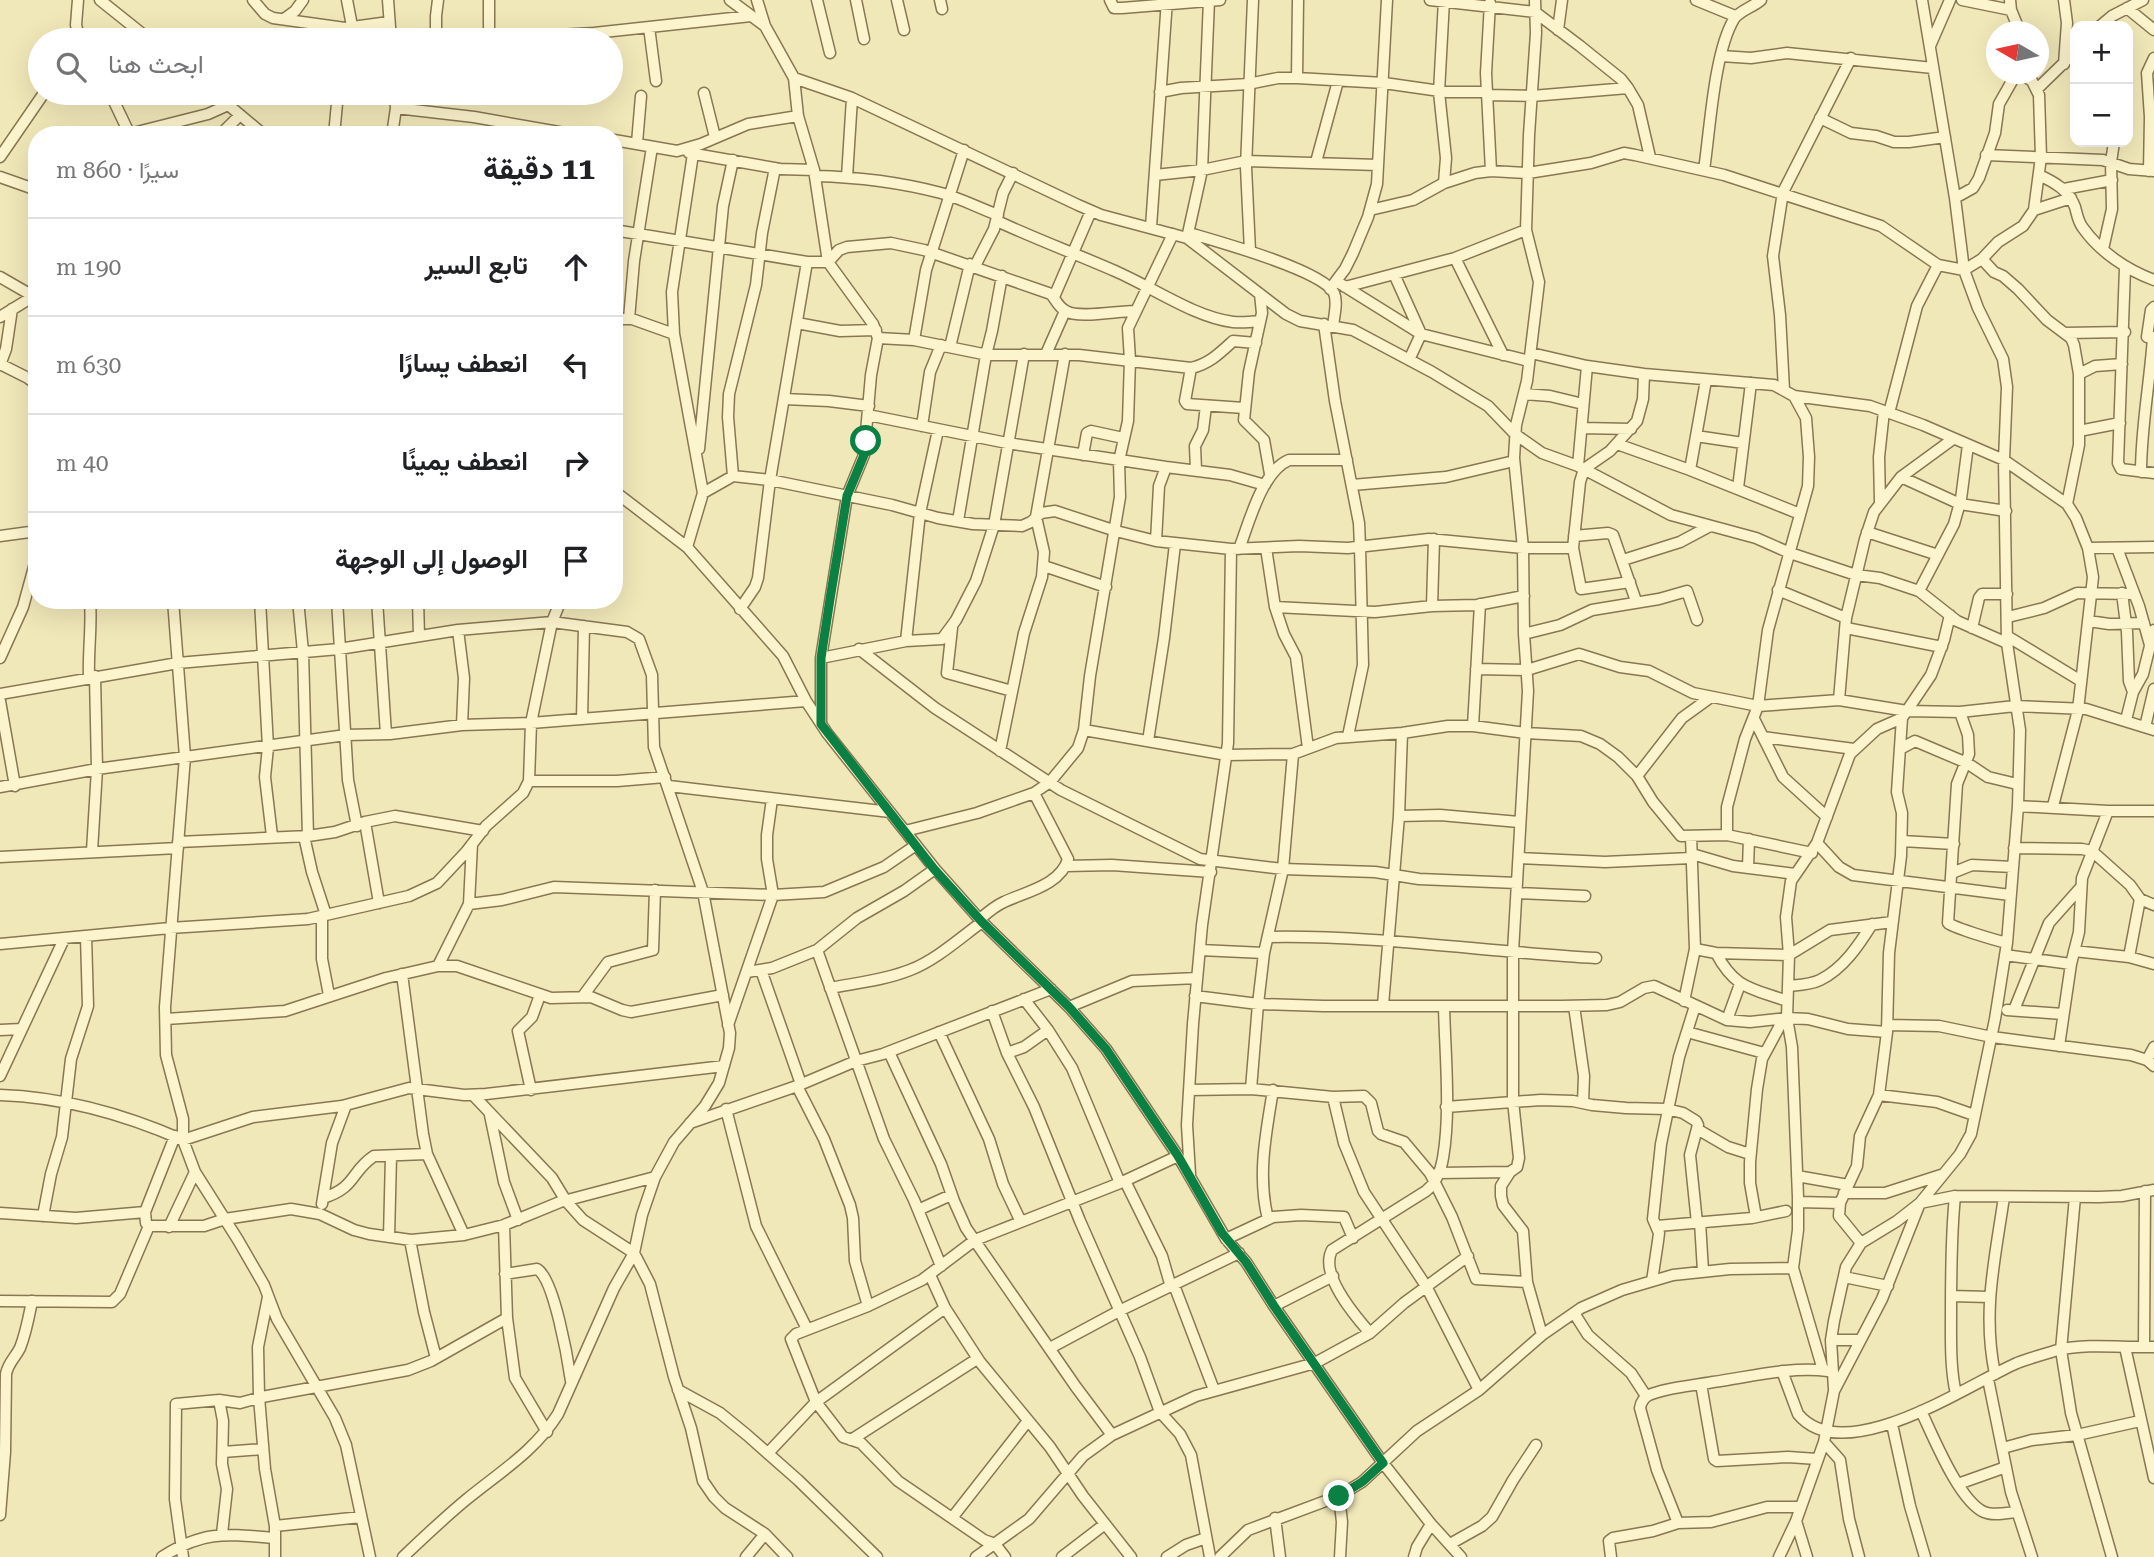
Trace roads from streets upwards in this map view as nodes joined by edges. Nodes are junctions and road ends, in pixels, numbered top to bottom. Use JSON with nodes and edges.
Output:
{"nodes":[{"id":1,"x":78,"y":0,"type":"edge"},
{"id":2,"x":100,"y":0,"type":"edge"},
{"id":3,"x":253,"y":0,"type":"edge"},
{"id":4,"x":303,"y":0,"type":"edge"},
{"id":5,"x":347,"y":0,"type":"edge"},
{"id":6,"x":388,"y":0,"type":"edge"},
{"id":7,"x":438,"y":0,"type":"edge"},
{"id":8,"x":489,"y":0,"type":"edge"},
{"id":9,"x":730,"y":0,"type":"edge"},
{"id":10,"x":757,"y":0,"type":"edge"},
{"id":11,"x":817,"y":0,"type":"edge"},
{"id":12,"x":856,"y":0,"type":"edge"},
{"id":13,"x":897,"y":0,"type":"edge"},
{"id":14,"x":1110,"y":0,"type":"edge"},
{"id":15,"x":1213,"y":0,"type":"edge"},
{"id":16,"x":1253,"y":0,"type":"edge"},
{"id":17,"x":1298,"y":0,"type":"edge"},
{"id":18,"x":1387,"y":0,"type":"edge"},
{"id":19,"x":1430,"y":0,"type":"edge"},
{"id":20,"x":1535,"y":0,"type":"edge"},
{"id":21,"x":1562,"y":0,"type":"edge"},
{"id":22,"x":1696,"y":0,"type":"edge"},
{"id":23,"x":1740,"y":0,"type":"edge"},
{"id":24,"x":1761,"y":0,"type":"edge"},
{"id":25,"x":1922,"y":0,"type":"edge"},
{"id":26,"x":1950,"y":0,"type":"edge"},
{"id":27,"x":1962,"y":0,"type":"edge"},
{"id":28,"x":2064,"y":0,"type":"edge"},
{"id":29,"x":2143,"y":0,"type":"edge"},
{"id":30,"x":1444,"y":1,"type":"edge"},
{"id":31,"x":1166,"y":2,"type":"edge"},
{"id":32,"x":1490,"y":4,"type":"edge"},
{"id":33,"x":2010,"y":5,"type":"edge"},
{"id":34,"x":2127,"y":8,"type":"junction"},
{"id":35,"x":1535,"y":12,"type":"junction"},
{"id":36,"x":1738,"y":15,"type":"junction"},
{"id":37,"x":751,"y":16,"type":"junction"},
{"id":38,"x":284,"y":19,"type":"junction"},
{"id":39,"x":2106,"y":21,"type":"edge"},
{"id":40,"x":389,"y":22,"type":"junction"},
{"id":41,"x":765,"y":26,"type":"junction"},
{"id":42,"x":350,"y":27,"type":"junction"},
{"id":43,"x":649,"y":27,"type":"junction"},
{"id":44,"x":76,"y":28,"type":"edge"},
{"id":45,"x":135,"y":28,"type":"edge"},
{"id":46,"x":390,"y":28,"type":"edge"},
{"id":47,"x":438,"y":28,"type":"edge"},
{"id":48,"x":487,"y":28,"type":"edge"},
{"id":49,"x":623,"y":30,"type":"edge"},
{"id":50,"x":904,"y":30,"type":"dead end"},
{"id":51,"x":1558,"y":30,"type":"junction"},
{"id":52,"x":2154,"y":30,"type":"edge"},
{"id":53,"x":864,"y":39,"type":"dead end"},
{"id":54,"x":1930,"y":46,"type":"junction"},
{"id":55,"x":830,"y":53,"type":"dead end"},
{"id":56,"x":1721,"y":56,"type":"junction"},
{"id":57,"x":2070,"y":57,"type":"edge"},
{"id":58,"x":1851,"y":58,"type":"junction"},
{"id":59,"x":2154,"y":58,"type":"edge"},
{"id":60,"x":2064,"y":64,"type":"junction"},
{"id":61,"x":1933,"y":68,"type":"junction"},
{"id":62,"x":794,"y":78,"type":"junction"},
{"id":63,"x":1297,"y":78,"type":"junction"},
{"id":64,"x":656,"y":81,"type":"dead end"},
{"id":65,"x":1338,"y":81,"type":"junction"},
{"id":66,"x":1384,"y":83,"type":"junction"},
{"id":67,"x":2010,"y":84,"type":"edge"},
{"id":68,"x":2034,"y":84,"type":"edge"},
{"id":69,"x":1248,"y":85,"type":"junction"},
{"id":70,"x":1206,"y":88,"type":"junction"},
{"id":71,"x":1628,"y":88,"type":"junction"},
{"id":72,"x":2037,"y":89,"type":"junction"},
{"id":73,"x":1160,"y":92,"type":"junction"},
{"id":74,"x":1439,"y":92,"type":"junction"},
{"id":75,"x":704,"y":93,"type":"dead end"},
{"id":76,"x":1487,"y":93,"type":"junction"},
{"id":77,"x":641,"y":96,"type":"dead end"},
{"id":78,"x":1532,"y":96,"type":"junction"},
{"id":79,"x":852,"y":97,"type":"junction"},
{"id":80,"x":36,"y":105,"type":"edge"},
{"id":81,"x":116,"y":105,"type":"edge"},
{"id":82,"x":228,"y":105,"type":"joint"},
{"id":83,"x":337,"y":105,"type":"edge"},
{"id":84,"x":396,"y":105,"type":"edge"},
{"id":85,"x":396,"y":108,"type":"junction"},
{"id":86,"x":240,"y":115,"type":"junction"},
{"id":87,"x":798,"y":116,"type":"junction"},
{"id":88,"x":1819,"y":118,"type":"junction"},
{"id":89,"x":125,"y":126,"type":"edge"},
{"id":90,"x":161,"y":126,"type":"edge"},
{"id":91,"x":229,"y":126,"type":"edge"},
{"id":92,"x":253,"y":126,"type":"edge"},
{"id":93,"x":335,"y":126,"type":"edge"},
{"id":94,"x":393,"y":126,"type":"edge"},
{"id":95,"x":525,"y":126,"type":"edge"},
{"id":96,"x":1945,"y":137,"type":"junction"},
{"id":97,"x":715,"y":138,"type":"junction"},
{"id":98,"x":623,"y":141,"type":"edge"},
{"id":99,"x":637,"y":143,"type":"junction"},
{"id":100,"x":652,"y":147,"type":"junction"},
{"id":101,"x":2113,"y":147,"type":"edge"},
{"id":102,"x":964,"y":150,"type":"junction"},
{"id":103,"x":677,"y":151,"type":"junction"},
{"id":104,"x":693,"y":153,"type":"junction"},
{"id":105,"x":1986,"y":155,"type":"junction"},
{"id":106,"x":0,"y":157,"type":"edge"},
{"id":107,"x":1650,"y":157,"type":"junction"},
{"id":108,"x":2041,"y":157,"type":"junction"},
{"id":109,"x":733,"y":160,"type":"junction"},
{"id":110,"x":1246,"y":161,"type":"junction"},
{"id":111,"x":1316,"y":162,"type":"junction"},
{"id":112,"x":2111,"y":162,"type":"junction"},
{"id":113,"x":1378,"y":164,"type":"junction"},
{"id":114,"x":775,"y":168,"type":"junction"},
{"id":115,"x":1202,"y":170,"type":"junction"},
{"id":116,"x":1704,"y":170,"type":"junction"},
{"id":117,"x":1491,"y":171,"type":"junction"},
{"id":118,"x":2151,"y":171,"type":"edge"},
{"id":119,"x":814,"y":173,"type":"junction"},
{"id":120,"x":1013,"y":173,"type":"junction"},
{"id":121,"x":1528,"y":173,"type":"junction"},
{"id":122,"x":1155,"y":175,"type":"junction"},
{"id":123,"x":2039,"y":175,"type":"junction"},
{"id":124,"x":0,"y":177,"type":"edge"},
{"id":125,"x":847,"y":177,"type":"junction"},
{"id":126,"x":2112,"y":180,"type":"junction"},
{"id":127,"x":1444,"y":183,"type":"junction"},
{"id":128,"x":28,"y":187,"type":"edge"},
{"id":129,"x":1783,"y":192,"type":"junction"},
{"id":130,"x":2067,"y":194,"type":"junction"},
{"id":131,"x":948,"y":196,"type":"junction"},
{"id":132,"x":1955,"y":198,"type":"junction"},
{"id":133,"x":2034,"y":209,"type":"junction"},
{"id":134,"x":1370,"y":210,"type":"junction"},
{"id":135,"x":1091,"y":211,"type":"junction"},
{"id":136,"x":997,"y":218,"type":"junction"},
{"id":137,"x":1151,"y":227,"type":"junction"},
{"id":138,"x":1526,"y":230,"type":"junction"},
{"id":139,"x":623,"y":232,"type":"edge"},
{"id":140,"x":1173,"y":234,"type":"junction"},
{"id":141,"x":639,"y":235,"type":"junction"},
{"id":142,"x":1188,"y":236,"type":"junction"},
{"id":143,"x":680,"y":241,"type":"junction"},
{"id":144,"x":721,"y":247,"type":"junction"},
{"id":145,"x":2103,"y":249,"type":"junction"},
{"id":146,"x":1250,"y":251,"type":"junction"},
{"id":147,"x":761,"y":253,"type":"junction"},
{"id":148,"x":932,"y":253,"type":"junction"},
{"id":149,"x":1072,"y":253,"type":"junction"},
{"id":150,"x":1455,"y":258,"type":"junction"},
{"id":151,"x":1982,"y":259,"type":"junction"},
{"id":152,"x":807,"y":262,"type":"junction"},
{"id":153,"x":828,"y":262,"type":"junction"},
{"id":154,"x":973,"y":265,"type":"junction"},
{"id":155,"x":1938,"y":265,"type":"junction"},
{"id":156,"x":2125,"y":268,"type":"junction"},
{"id":157,"x":1964,"y":271,"type":"junction"},
{"id":158,"x":1394,"y":274,"type":"junction"},
{"id":159,"x":1002,"y":276,"type":"junction"},
{"id":160,"x":0,"y":277,"type":"edge"},
{"id":161,"x":2154,"y":280,"type":"edge"},
{"id":162,"x":1147,"y":285,"type":"junction"},
{"id":163,"x":1337,"y":286,"type":"junction"},
{"id":164,"x":28,"y":291,"type":"edge"},
{"id":165,"x":1260,"y":294,"type":"junction"},
{"id":166,"x":1054,"y":297,"type":"junction"},
{"id":167,"x":28,"y":299,"type":"edge"},
{"id":168,"x":2154,"y":307,"type":"edge"},
{"id":169,"x":12,"y":309,"type":"junction"},
{"id":170,"x":1065,"y":311,"type":"junction"},
{"id":171,"x":1134,"y":312,"type":"junction"},
{"id":172,"x":0,"y":317,"type":"edge"},
{"id":173,"x":623,"y":319,"type":"edge"},
{"id":174,"x":629,"y":319,"type":"junction"},
{"id":175,"x":1260,"y":321,"type":"junction"},
{"id":176,"x":797,"y":323,"type":"junction"},
{"id":177,"x":1329,"y":325,"type":"junction"},
{"id":178,"x":2064,"y":333,"type":"junction"},
{"id":179,"x":674,"y":334,"type":"junction"},
{"id":180,"x":877,"y":334,"type":"junction"},
{"id":181,"x":1421,"y":334,"type":"junction"},
{"id":182,"x":2124,"y":335,"type":"junction"},
{"id":183,"x":2151,"y":337,"type":"edge"},
{"id":184,"x":914,"y":340,"type":"junction"},
{"id":185,"x":1256,"y":343,"type":"junction"},
{"id":186,"x":945,"y":346,"type":"junction"},
{"id":187,"x":1024,"y":354,"type":"junction"},
{"id":188,"x":1046,"y":354,"type":"junction"},
{"id":189,"x":1065,"y":354,"type":"junction"},
{"id":190,"x":986,"y":355,"type":"junction"},
{"id":191,"x":1503,"y":355,"type":"junction"},
{"id":192,"x":1530,"y":357,"type":"junction"},
{"id":193,"x":1130,"y":360,"type":"junction"},
{"id":194,"x":1409,"y":360,"type":"junction"},
{"id":195,"x":0,"y":364,"type":"edge"},
{"id":196,"x":2122,"y":364,"type":"junction"},
{"id":197,"x":1587,"y":366,"type":"junction"},
{"id":198,"x":1191,"y":368,"type":"junction"},
{"id":199,"x":1644,"y":374,"type":"junction"},
{"id":200,"x":2079,"y":374,"type":"junction"},
{"id":201,"x":28,"y":378,"type":"edge"},
{"id":202,"x":1706,"y":380,"type":"junction"},
{"id":203,"x":1751,"y":383,"type":"junction"},
{"id":204,"x":1789,"y":393,"type":"junction"},
{"id":205,"x":1524,"y":394,"type":"junction"},
{"id":206,"x":784,"y":399,"type":"junction"},
{"id":207,"x":1583,"y":404,"type":"junction"},
{"id":208,"x":1206,"y":406,"type":"junction"},
{"id":209,"x":1244,"y":408,"type":"junction"},
{"id":210,"x":2150,"y":410,"type":"edge"},
{"id":211,"x":868,"y":411,"type":"junction"},
{"id":212,"x":1886,"y":412,"type":"junction"},
{"id":213,"x":2120,"y":424,"type":"junction"},
{"id":214,"x":922,"y":426,"type":"junction"},
{"id":215,"x":1582,"y":428,"type":"junction"},
{"id":216,"x":1631,"y":429,"type":"junction"},
{"id":217,"x":937,"y":430,"type":"junction"},
{"id":218,"x":2079,"y":431,"type":"junction"},
{"id":219,"x":1515,"y":434,"type":"junction"},
{"id":220,"x":971,"y":436,"type":"junction"},
{"id":221,"x":1696,"y":436,"type":"junction"},
{"id":222,"x":1123,"y":438,"type":"junction"},
{"id":223,"x":1953,"y":439,"type":"junction"},
{"id":224,"x":1007,"y":443,"type":"junction"},
{"id":225,"x":1743,"y":443,"type":"junction"},
{"id":226,"x":1617,"y":444,"type":"junction"},
{"id":227,"x":1968,"y":445,"type":"junction"},
{"id":228,"x":1046,"y":449,"type":"junction"},
{"id":229,"x":1083,"y":455,"type":"junction"},
{"id":230,"x":697,"y":460,"type":"junction"},
{"id":231,"x":1347,"y":460,"type":"junction"},
{"id":232,"x":2004,"y":460,"type":"junction"},
{"id":233,"x":1119,"y":461,"type":"junction"},
{"id":234,"x":1514,"y":461,"type":"junction"},
{"id":235,"x":1166,"y":467,"type":"junction"},
{"id":236,"x":1581,"y":468,"type":"junction"},
{"id":237,"x":1196,"y":470,"type":"junction"},
{"id":238,"x":1690,"y":470,"type":"junction"},
{"id":239,"x":2141,"y":471,"type":"junction"},
{"id":240,"x":2154,"y":473,"type":"edge"},
{"id":241,"x":1270,"y":474,"type":"junction"},
{"id":242,"x":733,"y":476,"type":"junction"},
{"id":243,"x":1901,"y":477,"type":"junction"},
{"id":244,"x":770,"y":480,"type":"junction"},
{"id":245,"x":1265,"y":485,"type":"junction"},
{"id":246,"x":1352,"y":485,"type":"junction"},
{"id":247,"x":1738,"y":488,"type":"junction"},
{"id":248,"x":703,"y":493,"type":"junction"},
{"id":249,"x":847,"y":496,"type":"junction"},
{"id":250,"x":623,"y":498,"type":"edge"},
{"id":251,"x":1880,"y":502,"type":"junction"},
{"id":252,"x":1961,"y":504,"type":"junction"},
{"id":253,"x":2067,"y":504,"type":"junction"},
{"id":254,"x":2006,"y":511,"type":"junction"},
{"id":255,"x":920,"y":513,"type":"junction"},
{"id":256,"x":1800,"y":514,"type":"junction"},
{"id":257,"x":1035,"y":517,"type":"junction"},
{"id":258,"x":958,"y":521,"type":"junction"},
{"id":259,"x":995,"y":525,"type":"junction"},
{"id":260,"x":1710,"y":526,"type":"junction"},
{"id":261,"x":1116,"y":531,"type":"junction"},
{"id":262,"x":28,"y":532,"type":"edge"},
{"id":263,"x":1867,"y":532,"type":"junction"},
{"id":264,"x":0,"y":536,"type":"edge"},
{"id":265,"x":1434,"y":539,"type":"junction"},
{"id":266,"x":1156,"y":541,"type":"junction"},
{"id":267,"x":1573,"y":542,"type":"junction"},
{"id":268,"x":1175,"y":544,"type":"junction"},
{"id":269,"x":687,"y":547,"type":"junction"},
{"id":270,"x":1360,"y":547,"type":"junction"},
{"id":271,"x":2154,"y":547,"type":"edge"},
{"id":272,"x":1266,"y":548,"type":"junction"},
{"id":273,"x":1523,"y":548,"type":"junction"},
{"id":274,"x":2088,"y":548,"type":"junction"},
{"id":275,"x":2117,"y":548,"type":"junction"},
{"id":276,"x":1235,"y":549,"type":"junction"},
{"id":277,"x":1790,"y":553,"type":"junction"},
{"id":278,"x":1938,"y":555,"type":"junction"},
{"id":279,"x":1623,"y":560,"type":"junction"},
{"id":280,"x":1044,"y":566,"type":"junction"},
{"id":281,"x":1856,"y":575,"type":"junction"},
{"id":282,"x":1630,"y":582,"type":"junction"},
{"id":283,"x":1106,"y":587,"type":"junction"},
{"id":284,"x":28,"y":590,"type":"edge"},
{"id":285,"x":1778,"y":590,"type":"junction"},
{"id":286,"x":1919,"y":591,"type":"junction"},
{"id":287,"x":2092,"y":593,"type":"junction"},
{"id":288,"x":2127,"y":593,"type":"junction"},
{"id":289,"x":2007,"y":594,"type":"junction"},
{"id":290,"x":1524,"y":596,"type":"junction"},
{"id":291,"x":1636,"y":601,"type":"junction"},
{"id":292,"x":1480,"y":604,"type":"junction"},
{"id":293,"x":1432,"y":606,"type":"junction"},
{"id":294,"x":1275,"y":607,"type":"junction"},
{"id":295,"x":91,"y":609,"type":"edge"},
{"id":296,"x":174,"y":609,"type":"edge"},
{"id":297,"x":260,"y":609,"type":"edge"},
{"id":298,"x":299,"y":609,"type":"edge"},
{"id":299,"x":337,"y":609,"type":"edge"},
{"id":300,"x":377,"y":609,"type":"edge"},
{"id":301,"x":418,"y":609,"type":"edge"},
{"id":302,"x":557,"y":609,"type":"edge"},
{"id":303,"x":740,"y":609,"type":"junction"},
{"id":304,"x":1361,"y":611,"type":"junction"},
{"id":305,"x":1950,"y":615,"type":"junction"},
{"id":306,"x":2008,"y":617,"type":"junction"},
{"id":307,"x":1697,"y":620,"type":"dead end"},
{"id":308,"x":2088,"y":621,"type":"junction"},
{"id":309,"x":552,"y":622,"type":"junction"},
{"id":310,"x":1846,"y":623,"type":"junction"},
{"id":311,"x":2144,"y":623,"type":"junction"},
{"id":312,"x":953,"y":625,"type":"junction"},
{"id":313,"x":2126,"y":625,"type":"junction"},
{"id":314,"x":584,"y":626,"type":"junction"},
{"id":315,"x":1972,"y":628,"type":"junction"},
{"id":316,"x":458,"y":630,"type":"junction"},
{"id":317,"x":2154,"y":630,"type":"edge"},
{"id":318,"x":1524,"y":634,"type":"junction"},
{"id":319,"x":419,"y":636,"type":"junction"},
{"id":320,"x":2007,"y":640,"type":"junction"},
{"id":321,"x":906,"y":641,"type":"junction"},
{"id":322,"x":378,"y":642,"type":"junction"},
{"id":323,"x":2,"y":643,"type":"edge"},
{"id":324,"x":2152,"y":645,"type":"edge"},
{"id":325,"x":1942,"y":647,"type":"junction"},
{"id":326,"x":339,"y":649,"type":"junction"},
{"id":327,"x":859,"y":649,"type":"junction"},
{"id":328,"x":303,"y":652,"type":"junction"},
{"id":329,"x":262,"y":656,"type":"junction"},
{"id":330,"x":0,"y":658,"type":"edge"},
{"id":331,"x":821,"y":658,"type":"junction"},
{"id":332,"x":178,"y":663,"type":"junction"},
{"id":333,"x":1476,"y":670,"type":"junction"},
{"id":334,"x":1527,"y":670,"type":"junction"},
{"id":335,"x":92,"y":676,"type":"junction"},
{"id":336,"x":2081,"y":681,"type":"junction"},
{"id":337,"x":2154,"y":689,"type":"edge"},
{"id":338,"x":1013,"y":691,"type":"junction"},
{"id":339,"x":2133,"y":692,"type":"junction"},
{"id":340,"x":0,"y":694,"type":"edge"},
{"id":341,"x":1711,"y":697,"type":"junction"},
{"id":342,"x":1839,"y":700,"type":"junction"},
{"id":343,"x":0,"y":701,"type":"edge"},
{"id":344,"x":806,"y":701,"type":"junction"},
{"id":345,"x":1758,"y":706,"type":"junction"},
{"id":346,"x":2015,"y":706,"type":"junction"},
{"id":347,"x":2078,"y":710,"type":"junction"},
{"id":348,"x":654,"y":712,"type":"junction"},
{"id":349,"x":1961,"y":712,"type":"junction"},
{"id":350,"x":1905,"y":714,"type":"junction"},
{"id":351,"x":582,"y":719,"type":"junction"},
{"id":352,"x":1754,"y":719,"type":"junction"},
{"id":353,"x":2126,"y":720,"type":"junction"},
{"id":354,"x":531,"y":723,"type":"junction"},
{"id":355,"x":821,"y":724,"type":"junction"},
{"id":356,"x":462,"y":725,"type":"junction"},
{"id":357,"x":1473,"y":726,"type":"junction"},
{"id":358,"x":2149,"y":728,"type":"edge"},
{"id":359,"x":1084,"y":730,"type":"junction"},
{"id":360,"x":1402,"y":733,"type":"junction"},
{"id":361,"x":1526,"y":733,"type":"junction"},
{"id":362,"x":386,"y":734,"type":"junction"},
{"id":363,"x":346,"y":735,"type":"junction"},
{"id":364,"x":1349,"y":736,"type":"junction"},
{"id":365,"x":1763,"y":737,"type":"junction"},
{"id":366,"x":306,"y":740,"type":"junction"},
{"id":367,"x":1148,"y":741,"type":"junction"},
{"id":368,"x":268,"y":747,"type":"junction"},
{"id":369,"x":1308,"y":748,"type":"junction"},
{"id":370,"x":1854,"y":749,"type":"junction"},
{"id":371,"x":1900,"y":749,"type":"junction"},
{"id":372,"x":1000,"y":751,"type":"junction"},
{"id":373,"x":1293,"y":754,"type":"junction"},
{"id":374,"x":1227,"y":755,"type":"junction"},
{"id":375,"x":185,"y":757,"type":"junction"},
{"id":376,"x":1966,"y":763,"type":"junction"},
{"id":377,"x":97,"y":769,"type":"junction"},
{"id":378,"x":1637,"y":776,"type":"junction"},
{"id":379,"x":529,"y":781,"type":"junction"},
{"id":380,"x":667,"y":782,"type":"junction"},
{"id":381,"x":1049,"y":782,"type":"junction"},
{"id":382,"x":2017,"y":784,"type":"junction"},
{"id":383,"x":15,"y":786,"type":"junction"},
{"id":384,"x":0,"y":787,"type":"edge"},
{"id":385,"x":1034,"y":793,"type":"junction"},
{"id":386,"x":772,"y":799,"type":"junction"},
{"id":387,"x":2018,"y":806,"type":"junction"},
{"id":388,"x":2053,"y":806,"type":"junction"},
{"id":389,"x":2108,"y":811,"type":"junction"},
{"id":390,"x":2154,"y":811,"type":"edge"},
{"id":391,"x":890,"y":812,"type":"junction"},
{"id":392,"x":1399,"y":816,"type":"junction"},
{"id":393,"x":1827,"y":817,"type":"junction"},
{"id":394,"x":1519,"y":822,"type":"junction"},
{"id":395,"x":361,"y":824,"type":"junction"},
{"id":396,"x":483,"y":831,"type":"junction"},
{"id":397,"x":905,"y":831,"type":"junction"},
{"id":398,"x":1727,"y":835,"type":"junction"},
{"id":399,"x":272,"y":836,"type":"junction"},
{"id":400,"x":306,"y":836,"type":"junction"},
{"id":401,"x":1691,"y":836,"type":"junction"},
{"id":402,"x":1749,"y":839,"type":"junction"},
{"id":403,"x":1902,"y":841,"type":"junction"},
{"id":404,"x":472,"y":844,"type":"junction"},
{"id":405,"x":1954,"y":844,"type":"junction"},
{"id":406,"x":178,"y":845,"type":"junction"},
{"id":407,"x":916,"y":845,"type":"junction"},
{"id":408,"x":1815,"y":848,"type":"junction"},
{"id":409,"x":2014,"y":848,"type":"junction"},
{"id":410,"x":92,"y":851,"type":"junction"},
{"id":411,"x":2092,"y":851,"type":"junction"},
{"id":412,"x":1691,"y":856,"type":"junction"},
{"id":413,"x":0,"y":857,"type":"edge"},
{"id":414,"x":1519,"y":858,"type":"junction"},
{"id":415,"x":1066,"y":866,"type":"junction"},
{"id":416,"x":1212,"y":867,"type":"junction"},
{"id":417,"x":2013,"y":867,"type":"junction"},
{"id":418,"x":1748,"y":868,"type":"junction"},
{"id":419,"x":934,"y":869,"type":"junction"},
{"id":420,"x":1283,"y":869,"type":"junction"},
{"id":421,"x":1795,"y":873,"type":"junction"},
{"id":422,"x":1952,"y":873,"type":"junction"},
{"id":423,"x":1394,"y":876,"type":"junction"},
{"id":424,"x":1897,"y":881,"type":"junction"},
{"id":425,"x":2081,"y":887,"type":"junction"},
{"id":426,"x":1517,"y":888,"type":"junction"},
{"id":427,"x":1951,"y":888,"type":"junction"},
{"id":428,"x":655,"y":890,"type":"junction"},
{"id":429,"x":703,"y":891,"type":"junction"},
{"id":430,"x":773,"y":895,"type":"junction"},
{"id":431,"x":2010,"y":895,"type":"junction"},
{"id":432,"x":1585,"y":896,"type":"dead end"},
{"id":433,"x":2140,"y":899,"type":"junction"},
{"id":434,"x":379,"y":903,"type":"junction"},
{"id":435,"x":469,"y":904,"type":"junction"},
{"id":436,"x":2154,"y":905,"type":"edge"},
{"id":437,"x":324,"y":915,"type":"junction"},
{"id":438,"x":981,"y":920,"type":"junction"},
{"id":439,"x":1892,"y":922,"type":"junction"},
{"id":440,"x":1872,"y":924,"type":"junction"},
{"id":441,"x":170,"y":928,"type":"junction"},
{"id":442,"x":86,"y":936,"type":"junction"},
{"id":443,"x":1268,"y":937,"type":"junction"},
{"id":444,"x":64,"y":939,"type":"junction"},
{"id":445,"x":1387,"y":942,"type":"junction"},
{"id":446,"x":2007,"y":943,"type":"junction"},
{"id":447,"x":0,"y":944,"type":"edge"},
{"id":448,"x":1695,"y":949,"type":"junction"},
{"id":449,"x":817,"y":950,"type":"junction"},
{"id":450,"x":1200,"y":950,"type":"junction"},
{"id":451,"x":2074,"y":951,"type":"junction"},
{"id":452,"x":1513,"y":952,"type":"junction"},
{"id":453,"x":1264,"y":953,"type":"junction"},
{"id":454,"x":1716,"y":953,"type":"junction"},
{"id":455,"x":2005,"y":955,"type":"junction"},
{"id":456,"x":1788,"y":956,"type":"junction"},
{"id":457,"x":2129,"y":957,"type":"junction"},
{"id":458,"x":1596,"y":958,"type":"dead end"},
{"id":459,"x":2034,"y":959,"type":"junction"},
{"id":460,"x":2071,"y":964,"type":"junction"},
{"id":461,"x":2154,"y":964,"type":"edge"},
{"id":462,"x":438,"y":966,"type":"junction"},
{"id":463,"x":761,"y":970,"type":"junction"},
{"id":464,"x":747,"y":972,"type":"junction"},
{"id":465,"x":402,"y":974,"type":"junction"},
{"id":466,"x":1197,"y":978,"type":"junction"},
{"id":467,"x":1740,"y":984,"type":"junction"},
{"id":468,"x":1787,"y":986,"type":"junction"},
{"id":469,"x":830,"y":988,"type":"junction"},
{"id":470,"x":1051,"y":989,"type":"junction"},
{"id":471,"x":330,"y":995,"type":"junction"},
{"id":472,"x":540,"y":995,"type":"junction"},
{"id":473,"x":723,"y":995,"type":"junction"},
{"id":474,"x":583,"y":996,"type":"junction"},
{"id":475,"x":1195,"y":996,"type":"junction"},
{"id":476,"x":1024,"y":999,"type":"junction"},
{"id":477,"x":1684,"y":1001,"type":"junction"},
{"id":478,"x":1787,"y":1001,"type":"junction"},
{"id":479,"x":1258,"y":1004,"type":"junction"},
{"id":480,"x":1383,"y":1005,"type":"junction"},
{"id":481,"x":1444,"y":1006,"type":"junction"},
{"id":482,"x":1513,"y":1006,"type":"junction"},
{"id":483,"x":1574,"y":1006,"type":"junction"},
{"id":484,"x":1695,"y":1006,"type":"junction"},
{"id":485,"x":1069,"y":1007,"type":"junction"},
{"id":486,"x":1997,"y":1010,"type":"junction"},
{"id":487,"x":2014,"y":1010,"type":"junction"},
{"id":488,"x":992,"y":1011,"type":"junction"},
{"id":489,"x":2063,"y":1014,"type":"junction"},
{"id":490,"x":1786,"y":1018,"type":"junction"},
{"id":491,"x":166,"y":1019,"type":"junction"},
{"id":492,"x":1727,"y":1020,"type":"junction"},
{"id":493,"x":1742,"y":1021,"type":"junction"},
{"id":494,"x":728,"y":1025,"type":"junction"},
{"id":495,"x":1887,"y":1028,"type":"junction"},
{"id":496,"x":0,"y":1030,"type":"edge"},
{"id":497,"x":22,"y":1030,"type":"junction"},
{"id":498,"x":1048,"y":1030,"type":"junction"},
{"id":499,"x":939,"y":1032,"type":"junction"},
{"id":500,"x":1687,"y":1032,"type":"junction"},
{"id":501,"x":1992,"y":1037,"type":"junction"},
{"id":502,"x":1740,"y":1045,"type":"junction"},
{"id":503,"x":2059,"y":1046,"type":"junction"},
{"id":504,"x":2154,"y":1047,"type":"edge"},
{"id":505,"x":889,"y":1052,"type":"junction"},
{"id":506,"x":1764,"y":1053,"type":"junction"},
{"id":507,"x":1007,"y":1054,"type":"junction"},
{"id":508,"x":856,"y":1061,"type":"junction"},
{"id":509,"x":2152,"y":1063,"type":"edge"},
{"id":510,"x":724,"y":1066,"type":"junction"},
{"id":511,"x":0,"y":1076,"type":"edge"},
{"id":512,"x":799,"y":1085,"type":"junction"},
{"id":513,"x":416,"y":1088,"type":"junction"},
{"id":514,"x":1251,"y":1089,"type":"junction"},
{"id":515,"x":531,"y":1090,"type":"junction"},
{"id":516,"x":1189,"y":1090,"type":"junction"},
{"id":517,"x":1273,"y":1090,"type":"junction"},
{"id":518,"x":0,"y":1095,"type":"edge"},
{"id":519,"x":472,"y":1095,"type":"junction"},
{"id":520,"x":1879,"y":1095,"type":"junction"},
{"id":521,"x":1333,"y":1097,"type":"junction"},
{"id":522,"x":1513,"y":1101,"type":"junction"},
{"id":523,"x":1583,"y":1103,"type":"junction"},
{"id":524,"x":67,"y":1104,"type":"junction"},
{"id":525,"x":346,"y":1105,"type":"junction"},
{"id":526,"x":1446,"y":1107,"type":"junction"},
{"id":527,"x":726,"y":1109,"type":"junction"},
{"id":528,"x":1667,"y":1109,"type":"junction"},
{"id":529,"x":490,"y":1114,"type":"junction"},
{"id":530,"x":1974,"y":1115,"type":"junction"},
{"id":531,"x":688,"y":1124,"type":"junction"},
{"id":532,"x":1697,"y":1129,"type":"junction"},
{"id":533,"x":179,"y":1138,"type":"junction"},
{"id":534,"x":428,"y":1154,"type":"junction"},
{"id":535,"x":1750,"y":1154,"type":"junction"},
{"id":536,"x":391,"y":1156,"type":"junction"},
{"id":537,"x":1178,"y":1156,"type":"junction"},
{"id":538,"x":195,"y":1172,"type":"junction"},
{"id":539,"x":1510,"y":1172,"type":"junction"},
{"id":540,"x":1941,"y":1175,"type":"junction"},
{"id":541,"x":1797,"y":1176,"type":"junction"},
{"id":542,"x":655,"y":1177,"type":"junction"},
{"id":543,"x":1191,"y":1177,"type":"junction"},
{"id":544,"x":1437,"y":1178,"type":"junction"},
{"id":545,"x":1122,"y":1182,"type":"junction"},
{"id":546,"x":2150,"y":1190,"type":"edge"},
{"id":547,"x":1844,"y":1193,"type":"junction"},
{"id":548,"x":951,"y":1195,"type":"junction"},
{"id":549,"x":1955,"y":1196,"type":"junction"},
{"id":550,"x":2004,"y":1197,"type":"junction"},
{"id":551,"x":2075,"y":1197,"type":"junction"},
{"id":552,"x":323,"y":1198,"type":"junction"},
{"id":553,"x":566,"y":1201,"type":"junction"},
{"id":554,"x":1072,"y":1202,"type":"junction"},
{"id":555,"x":1798,"y":1202,"type":"junction"},
{"id":556,"x":1920,"y":1203,"type":"junction"},
{"id":557,"x":918,"y":1210,"type":"junction"},
{"id":558,"x":145,"y":1212,"type":"junction"},
{"id":559,"x":1786,"y":1212,"type":"dead end"},
{"id":560,"x":0,"y":1213,"type":"edge"},
{"id":561,"x":320,"y":1214,"type":"junction"},
{"id":562,"x":43,"y":1216,"type":"junction"},
{"id":563,"x":1756,"y":1217,"type":"junction"},
{"id":564,"x":1382,"y":1218,"type":"junction"},
{"id":565,"x":225,"y":1219,"type":"junction"},
{"id":566,"x":1268,"y":1219,"type":"junction"},
{"id":567,"x":518,"y":1220,"type":"junction"},
{"id":568,"x":1021,"y":1222,"type":"junction"},
{"id":569,"x":1698,"y":1223,"type":"junction"},
{"id":570,"x":149,"y":1226,"type":"junction"},
{"id":571,"x":504,"y":1226,"type":"junction"},
{"id":572,"x":1657,"y":1226,"type":"junction"},
{"id":573,"x":169,"y":1227,"type":"junction"},
{"id":574,"x":464,"y":1236,"type":"junction"},
{"id":575,"x":389,"y":1237,"type":"junction"},
{"id":576,"x":1353,"y":1238,"type":"junction"},
{"id":577,"x":1226,"y":1239,"type":"junction"},
{"id":578,"x":410,"y":1240,"type":"junction"},
{"id":579,"x":975,"y":1240,"type":"junction"},
{"id":580,"x":1861,"y":1243,"type":"junction"},
{"id":581,"x":634,"y":1253,"type":"junction"},
{"id":582,"x":1239,"y":1253,"type":"junction"},
{"id":583,"x":1468,"y":1256,"type":"junction"},
{"id":584,"x":941,"y":1266,"type":"junction"},
{"id":585,"x":1793,"y":1268,"type":"junction"},
{"id":586,"x":1703,"y":1271,"type":"junction"},
{"id":587,"x":505,"y":1274,"type":"junction"},
{"id":588,"x":930,"y":1275,"type":"junction"},
{"id":589,"x":1333,"y":1276,"type":"junction"},
{"id":590,"x":1844,"y":1277,"type":"junction"},
{"id":591,"x":1652,"y":1281,"type":"junction"},
{"id":592,"x":1527,"y":1282,"type":"junction"},
{"id":593,"x":1172,"y":1286,"type":"junction"},
{"id":594,"x":1426,"y":1286,"type":"junction"},
{"id":595,"x":1888,"y":1286,"type":"junction"},
{"id":596,"x":1951,"y":1296,"type":"junction"},
{"id":597,"x":268,"y":1297,"type":"junction"},
{"id":598,"x":1989,"y":1297,"type":"junction"},
{"id":599,"x":0,"y":1301,"type":"edge"},
{"id":600,"x":32,"y":1301,"type":"junction"},
{"id":601,"x":868,"y":1306,"type":"junction"},
{"id":602,"x":1274,"y":1306,"type":"junction"},
{"id":603,"x":945,"y":1308,"type":"junction"},
{"id":604,"x":1119,"y":1311,"type":"junction"},
{"id":605,"x":1574,"y":1314,"type":"junction"},
{"id":606,"x":507,"y":1318,"type":"junction"},
{"id":607,"x":807,"y":1329,"type":"junction"},
{"id":608,"x":1370,"y":1332,"type":"junction"},
{"id":609,"x":1542,"y":1335,"type":"junction"},
{"id":610,"x":1831,"y":1340,"type":"junction"},
{"id":611,"x":1860,"y":1340,"type":"junction"},
{"id":612,"x":2125,"y":1347,"type":"junction"},
{"id":613,"x":2149,"y":1347,"type":"edge"},
{"id":614,"x":1050,"y":1348,"type":"junction"},
{"id":615,"x":2061,"y":1350,"type":"junction"},
{"id":616,"x":436,"y":1358,"type":"junction"},
{"id":617,"x":978,"y":1359,"type":"junction"},
{"id":618,"x":1315,"y":1363,"type":"junction"},
{"id":619,"x":1782,"y":1371,"type":"junction"},
{"id":620,"x":1833,"y":1372,"type":"junction"},
{"id":621,"x":1992,"y":1376,"type":"junction"},
{"id":622,"x":571,"y":1381,"type":"junction"},
{"id":623,"x":1701,"y":1384,"type":"junction"},
{"id":624,"x":317,"y":1388,"type":"junction"},
{"id":625,"x":678,"y":1390,"type":"junction"},
{"id":626,"x":1214,"y":1390,"type":"junction"},
{"id":627,"x":1479,"y":1390,"type":"junction"},
{"id":628,"x":1956,"y":1395,"type":"junction"},
{"id":629,"x":1646,"y":1396,"type":"junction"},
{"id":630,"x":259,"y":1398,"type":"junction"},
{"id":631,"x":219,"y":1400,"type":"junction"},
{"id":632,"x":816,"y":1402,"type":"junction"},
{"id":633,"x":1921,"y":1411,"type":"junction"},
{"id":634,"x":1160,"y":1412,"type":"junction"},
{"id":635,"x":2140,"y":1421,"type":"junction"},
{"id":636,"x":1027,"y":1422,"type":"junction"},
{"id":637,"x":1892,"y":1424,"type":"junction"},
{"id":638,"x":547,"y":1432,"type":"junction"},
{"id":639,"x":1112,"y":1435,"type":"junction"},
{"id":640,"x":2077,"y":1435,"type":"junction"},
{"id":641,"x":1825,"y":1437,"type":"junction"},
{"id":642,"x":851,"y":1440,"type":"junction"},
{"id":643,"x":1536,"y":1445,"type":"dead end"},
{"id":644,"x":2003,"y":1448,"type":"junction"},
{"id":645,"x":263,"y":1450,"type":"junction"},
{"id":646,"x":223,"y":1452,"type":"junction"},
{"id":647,"x":768,"y":1453,"type":"junction"},
{"id":648,"x":1817,"y":1459,"type":"junction"},
{"id":649,"x":1383,"y":1463,"type":"junction"},
{"id":650,"x":2006,"y":1467,"type":"junction"},
{"id":651,"x":1068,"y":1473,"type":"junction"},
{"id":652,"x":2154,"y":1478,"type":"edge"},
{"id":653,"x":1958,"y":1484,"type":"junction"},
{"id":654,"x":1339,"y":1496,"type":"junction"},
{"id":655,"x":1800,"y":1507,"type":"junction"},
{"id":656,"x":2016,"y":1512,"type":"junction"},
{"id":657,"x":0,"y":1515,"type":"edge"},
{"id":658,"x":361,"y":1517,"type":"junction"},
{"id":659,"x":952,"y":1518,"type":"junction"},
{"id":660,"x":1275,"y":1518,"type":"junction"},
{"id":661,"x":1796,"y":1521,"type":"junction"},
{"id":662,"x":1678,"y":1523,"type":"junction"},
{"id":663,"x":1105,"y":1524,"type":"junction"},
{"id":664,"x":1431,"y":1524,"type":"junction"},
{"id":665,"x":274,"y":1532,"type":"junction"},
{"id":666,"x":222,"y":1534,"type":"junction"},
{"id":667,"x":765,"y":1534,"type":"junction"},
{"id":668,"x":1206,"y":1538,"type":"junction"},
{"id":669,"x":1450,"y":1544,"type":"junction"},
{"id":670,"x":181,"y":1545,"type":"junction"},
{"id":671,"x":995,"y":1545,"type":"junction"},
{"id":672,"x":2030,"y":1556,"type":"edge"},
{"id":673,"x":162,"y":1557,"type":"edge"},
{"id":674,"x":183,"y":1557,"type":"edge"},
{"id":675,"x":275,"y":1557,"type":"edge"},
{"id":676,"x":369,"y":1557,"type":"edge"},
{"id":677,"x":403,"y":1557,"type":"edge"},
{"id":678,"x":746,"y":1557,"type":"edge"},
{"id":679,"x":787,"y":1557,"type":"edge"},
{"id":680,"x":877,"y":1557,"type":"edge"},
{"id":681,"x":976,"y":1557,"type":"edge"},
{"id":682,"x":1005,"y":1557,"type":"edge"},
{"id":683,"x":1062,"y":1557,"type":"edge"},
{"id":684,"x":1132,"y":1557,"type":"edge"},
{"id":685,"x":1167,"y":1557,"type":"edge"},
{"id":686,"x":1210,"y":1557,"type":"edge"},
{"id":687,"x":1220,"y":1557,"type":"edge"},
{"id":688,"x":1280,"y":1557,"type":"edge"},
{"id":689,"x":1340,"y":1557,"type":"edge"},
{"id":690,"x":1414,"y":1557,"type":"edge"},
{"id":691,"x":1461,"y":1557,"type":"edge"},
{"id":692,"x":1611,"y":1557,"type":"edge"},
{"id":693,"x":1779,"y":1557,"type":"edge"},
{"id":694,"x":1807,"y":1557,"type":"edge"},
{"id":695,"x":1859,"y":1557,"type":"edge"},
{"id":696,"x":1925,"y":1557,"type":"edge"},
{"id":697,"x":2112,"y":1557,"type":"edge"}],
"edges":[{"from":1,"to":44,"type":"street"},
{"from":2,"to":45,"type":"street"},
{"from":3,"to":38,"type":"street"},
{"from":4,"to":38,"type":"street"},
{"from":5,"to":42,"type":"street"},
{"from":6,"to":40,"type":"street"},
{"from":7,"to":47,"type":"street"},
{"from":8,"to":48,"type":"street"},
{"from":9,"to":37,"type":"street"},
{"from":10,"to":41,"type":"street"},
{"from":11,"to":55,"type":"street"},
{"from":12,"to":53,"type":"street"},
{"from":13,"to":50,"type":"street"},
{"from":14,"to":31,"type":"street"},
{"from":15,"to":31,"type":"street"},
{"from":15,"to":70,"type":"street"},
{"from":16,"to":69,"type":"street"},
{"from":17,"to":63,"type":"street"},
{"from":18,"to":66,"type":"street"},
{"from":19,"to":30,"type":"street"},
{"from":20,"to":35,"type":"street"},
{"from":21,"to":51,"type":"street"},
{"from":22,"to":36,"type":"street"},
{"from":23,"to":36,"type":"street"},
{"from":24,"to":36,"type":"street"},
{"from":25,"to":54,"type":"street"},
{"from":26,"to":54,"type":"street"},
{"from":27,"to":33,"type":"street"},
{"from":28,"to":60,"type":"street"},
{"from":29,"to":34,"type":"street"},
{"from":30,"to":32,"type":"street"},
{"from":30,"to":74,"type":"street"},
{"from":31,"to":73,"type":"street"},
{"from":32,"to":35,"type":"street"},
{"from":32,"to":76,"type":"street"},
{"from":34,"to":39,"type":"street"},
{"from":34,"to":52,"type":"street"},
{"from":35,"to":51,"type":"street"},
{"from":35,"to":78,"type":"street"},
{"from":36,"to":56,"type":"street"},
{"from":37,"to":41,"type":"street"},
{"from":37,"to":43,"type":"street"},
{"from":38,"to":42,"type":"street"},
{"from":40,"to":42,"type":"street"},
{"from":40,"to":46,"type":"street"},
{"from":41,"to":62,"type":"street"},
{"from":43,"to":49,"type":"street"},
{"from":43,"to":64,"type":"street"},
{"from":51,"to":71,"type":"street"},
{"from":54,"to":61,"type":"street"},
{"from":56,"to":58,"type":"street"},
{"from":56,"to":116,"type":"street"},
{"from":57,"to":60,"type":"street"},
{"from":58,"to":61,"type":"street"},
{"from":58,"to":88,"type":"street"},
{"from":59,"to":118,"type":"street"},
{"from":60,"to":72,"type":"street"},
{"from":61,"to":96,"type":"street"},
{"from":62,"to":79,"type":"street"},
{"from":62,"to":87,"type":"street"},
{"from":63,"to":65,"type":"street"},
{"from":63,"to":69,"type":"street"},
{"from":65,"to":66,"type":"street"},
{"from":65,"to":111,"type":"street"},
{"from":66,"to":74,"type":"street"},
{"from":66,"to":113,"type":"street"},
{"from":67,"to":105,"type":"street"},
{"from":68,"to":72,"type":"street"},
{"from":69,"to":70,"type":"street"},
{"from":69,"to":110,"type":"street"},
{"from":70,"to":73,"type":"street"},
{"from":70,"to":115,"type":"street"},
{"from":71,"to":78,"type":"street"},
{"from":71,"to":107,"type":"street"},
{"from":72,"to":108,"type":"street"},
{"from":73,"to":122,"type":"street"},
{"from":74,"to":76,"type":"street"},
{"from":74,"to":127,"type":"street"},
{"from":75,"to":97,"type":"street"},
{"from":76,"to":78,"type":"street"},
{"from":76,"to":117,"type":"street"},
{"from":77,"to":99,"type":"street"},
{"from":78,"to":121,"type":"street"},
{"from":79,"to":102,"type":"street"},
{"from":79,"to":125,"type":"street"},
{"from":80,"to":106,"type":"street"},
{"from":81,"to":89,"type":"street"},
{"from":82,"to":86,"type":"street"},
{"from":82,"to":90,"type":"street"},
{"from":83,"to":93,"type":"street"},
{"from":84,"to":85,"type":"street"},
{"from":85,"to":94,"type":"street"},
{"from":85,"to":95,"type":"street"},
{"from":86,"to":91,"type":"street"},
{"from":86,"to":92,"type":"street"},
{"from":87,"to":97,"type":"street"},
{"from":87,"to":119,"type":"street"},
{"from":88,"to":96,"type":"street"},
{"from":88,"to":129,"type":"street"},
{"from":96,"to":132,"type":"street"},
{"from":97,"to":103,"type":"street"},
{"from":98,"to":99,"type":"street"},
{"from":99,"to":100,"type":"street"},
{"from":100,"to":103,"type":"street"},
{"from":100,"to":141,"type":"street"},
{"from":101,"to":112,"type":"street"},
{"from":102,"to":120,"type":"street"},
{"from":102,"to":131,"type":"street"},
{"from":103,"to":104,"type":"street"},
{"from":104,"to":109,"type":"street"},
{"from":104,"to":143,"type":"street"},
{"from":105,"to":108,"type":"street"},
{"from":105,"to":132,"type":"street"},
{"from":107,"to":116,"type":"street"},
{"from":107,"to":121,"type":"street"},
{"from":108,"to":112,"type":"street"},
{"from":108,"to":123,"type":"street"},
{"from":109,"to":114,"type":"street"},
{"from":109,"to":144,"type":"street"},
{"from":110,"to":111,"type":"street"},
{"from":110,"to":115,"type":"street"},
{"from":110,"to":146,"type":"street"},
{"from":111,"to":113,"type":"street"},
{"from":112,"to":118,"type":"street"},
{"from":112,"to":126,"type":"street"},
{"from":113,"to":134,"type":"street"},
{"from":114,"to":119,"type":"street"},
{"from":114,"to":147,"type":"street"},
{"from":115,"to":122,"type":"street"},
{"from":115,"to":142,"type":"street"},
{"from":116,"to":129,"type":"street"},
{"from":117,"to":121,"type":"street"},
{"from":117,"to":127,"type":"street"},
{"from":119,"to":125,"type":"street"},
{"from":119,"to":153,"type":"street"},
{"from":120,"to":135,"type":"street"},
{"from":120,"to":136,"type":"street"},
{"from":121,"to":138,"type":"street"},
{"from":122,"to":137,"type":"street"},
{"from":123,"to":130,"type":"street"},
{"from":123,"to":133,"type":"street"},
{"from":124,"to":128,"type":"street"},
{"from":125,"to":131,"type":"street"},
{"from":126,"to":130,"type":"street"},
{"from":126,"to":145,"type":"street"},
{"from":127,"to":134,"type":"street"},
{"from":129,"to":155,"type":"street"},
{"from":129,"to":204,"type":"street"},
{"from":130,"to":133,"type":"street"},
{"from":130,"to":145,"type":"street"},
{"from":131,"to":136,"type":"street"},
{"from":131,"to":148,"type":"street"},
{"from":132,"to":157,"type":"street"},
{"from":133,"to":151,"type":"street"},
{"from":134,"to":163,"type":"street"},
{"from":135,"to":137,"type":"street"},
{"from":135,"to":149,"type":"street"},
{"from":136,"to":149,"type":"street"},
{"from":136,"to":154,"type":"street"},
{"from":137,"to":140,"type":"street"},
{"from":138,"to":150,"type":"street"},
{"from":138,"to":192,"type":"street"},
{"from":139,"to":141,"type":"street"},
{"from":140,"to":142,"type":"street"},
{"from":140,"to":162,"type":"street"},
{"from":141,"to":143,"type":"street"},
{"from":141,"to":174,"type":"street"},
{"from":142,"to":146,"type":"street"},
{"from":142,"to":165,"type":"street"},
{"from":143,"to":144,"type":"street"},
{"from":143,"to":179,"type":"street"},
{"from":144,"to":147,"type":"street"},
{"from":144,"to":230,"type":"street"},
{"from":145,"to":156,"type":"street"},
{"from":146,"to":163,"type":"street"},
{"from":147,"to":152,"type":"street"},
{"from":147,"to":242,"type":"street"},
{"from":148,"to":153,"type":"street"},
{"from":148,"to":154,"type":"street"},
{"from":148,"to":184,"type":"street"},
{"from":149,"to":162,"type":"street"},
{"from":149,"to":166,"type":"street"},
{"from":150,"to":158,"type":"street"},
{"from":150,"to":191,"type":"street"},
{"from":151,"to":157,"type":"street"},
{"from":151,"to":178,"type":"street"},
{"from":152,"to":153,"type":"street"},
{"from":152,"to":176,"type":"street"},
{"from":153,"to":180,"type":"street"},
{"from":154,"to":159,"type":"street"},
{"from":154,"to":186,"type":"street"},
{"from":155,"to":157,"type":"street"},
{"from":155,"to":212,"type":"street"},
{"from":156,"to":161,"type":"street"},
{"from":156,"to":182,"type":"street"},
{"from":157,"to":232,"type":"street"},
{"from":158,"to":163,"type":"street"},
{"from":158,"to":181,"type":"street"},
{"from":159,"to":166,"type":"street"},
{"from":159,"to":190,"type":"street"},
{"from":160,"to":164,"type":"street"},
{"from":162,"to":171,"type":"street"},
{"from":162,"to":175,"type":"street"},
{"from":163,"to":177,"type":"street"},
{"from":163,"to":181,"type":"street"},
{"from":165,"to":175,"type":"street"},
{"from":165,"to":177,"type":"street"},
{"from":166,"to":170,"type":"street"},
{"from":167,"to":169,"type":"street"},
{"from":168,"to":183,"type":"street"},
{"from":169,"to":172,"type":"street"},
{"from":169,"to":195,"type":"street"},
{"from":170,"to":171,"type":"street"},
{"from":170,"to":188,"type":"street"},
{"from":171,"to":193,"type":"street"},
{"from":173,"to":174,"type":"street"},
{"from":174,"to":179,"type":"street"},
{"from":175,"to":185,"type":"street"},
{"from":176,"to":180,"type":"street"},
{"from":176,"to":206,"type":"street"},
{"from":177,"to":194,"type":"street"},
{"from":177,"to":231,"type":"street"},
{"from":178,"to":182,"type":"street"},
{"from":178,"to":200,"type":"street"},
{"from":179,"to":230,"type":"street"},
{"from":180,"to":184,"type":"street"},
{"from":180,"to":211,"type":"street"},
{"from":181,"to":191,"type":"street"},
{"from":181,"to":194,"type":"street"},
{"from":182,"to":183,"type":"street"},
{"from":182,"to":196,"type":"street"},
{"from":183,"to":210,"type":"street"},
{"from":184,"to":186,"type":"street"},
{"from":185,"to":198,"type":"street"},
{"from":185,"to":209,"type":"street"},
{"from":186,"to":190,"type":"street"},
{"from":186,"to":214,"type":"street"},
{"from":187,"to":188,"type":"street"},
{"from":187,"to":190,"type":"street"},
{"from":187,"to":224,"type":"street"},
{"from":188,"to":189,"type":"street"},
{"from":189,"to":193,"type":"street"},
{"from":189,"to":228,"type":"street"},
{"from":190,"to":220,"type":"street"},
{"from":191,"to":192,"type":"street"},
{"from":192,"to":197,"type":"street"},
{"from":192,"to":205,"type":"street"},
{"from":193,"to":198,"type":"street"},
{"from":193,"to":222,"type":"street"},
{"from":194,"to":219,"type":"street"},
{"from":195,"to":201,"type":"street"},
{"from":196,"to":200,"type":"street"},
{"from":196,"to":213,"type":"street"},
{"from":197,"to":199,"type":"street"},
{"from":197,"to":207,"type":"street"},
{"from":198,"to":208,"type":"street"},
{"from":199,"to":202,"type":"street"},
{"from":199,"to":216,"type":"street"},
{"from":200,"to":218,"type":"street"},
{"from":202,"to":203,"type":"street"},
{"from":202,"to":221,"type":"street"},
{"from":203,"to":204,"type":"street"},
{"from":203,"to":225,"type":"street"},
{"from":204,"to":212,"type":"street"},
{"from":204,"to":256,"type":"street"},
{"from":205,"to":207,"type":"street"},
{"from":205,"to":219,"type":"street"},
{"from":206,"to":211,"type":"street"},
{"from":206,"to":244,"type":"street"},
{"from":207,"to":215,"type":"street"},
{"from":208,"to":209,"type":"street"},
{"from":208,"to":237,"type":"street"},
{"from":209,"to":241,"type":"street"},
{"from":210,"to":239,"type":"street"},
{"from":211,"to":214,"type":"street"},
{"from":211,"to":249,"type":"street"},
{"from":212,"to":223,"type":"street"},
{"from":212,"to":251,"type":"street"},
{"from":213,"to":218,"type":"street"},
{"from":213,"to":239,"type":"street"},
{"from":214,"to":217,"type":"street"},
{"from":215,"to":216,"type":"street"},
{"from":215,"to":236,"type":"street"},
{"from":216,"to":226,"type":"street"},
{"from":217,"to":220,"type":"street"},
{"from":217,"to":255,"type":"street"},
{"from":218,"to":253,"type":"street"},
{"from":219,"to":234,"type":"street"},
{"from":219,"to":236,"type":"street"},
{"from":220,"to":224,"type":"street"},
{"from":220,"to":258,"type":"street"},
{"from":221,"to":225,"type":"street"},
{"from":221,"to":238,"type":"street"},
{"from":222,"to":229,"type":"street"},
{"from":222,"to":233,"type":"street"},
{"from":223,"to":227,"type":"street"},
{"from":223,"to":243,"type":"street"},
{"from":224,"to":228,"type":"street"},
{"from":224,"to":259,"type":"street"},
{"from":225,"to":247,"type":"street"},
{"from":226,"to":236,"type":"street"},
{"from":226,"to":238,"type":"street"},
{"from":227,"to":232,"type":"street"},
{"from":227,"to":252,"type":"street"},
{"from":228,"to":229,"type":"street"},
{"from":228,"to":257,"type":"street"},
{"from":229,"to":233,"type":"street"},
{"from":230,"to":248,"type":"street"},
{"from":231,"to":241,"type":"street"},
{"from":231,"to":246,"type":"street"},
{"from":232,"to":253,"type":"street"},
{"from":232,"to":254,"type":"street"},
{"from":233,"to":235,"type":"street"},
{"from":233,"to":261,"type":"street"},
{"from":234,"to":246,"type":"street"},
{"from":234,"to":273,"type":"street"},
{"from":235,"to":237,"type":"street"},
{"from":235,"to":266,"type":"street"},
{"from":236,"to":260,"type":"street"},
{"from":236,"to":267,"type":"street"},
{"from":237,"to":245,"type":"street"},
{"from":238,"to":247,"type":"street"},
{"from":239,"to":240,"type":"street"},
{"from":241,"to":245,"type":"street"},
{"from":242,"to":244,"type":"street"},
{"from":242,"to":248,"type":"street"},
{"from":243,"to":251,"type":"street"},
{"from":243,"to":252,"type":"street"},
{"from":244,"to":249,"type":"street"},
{"from":244,"to":303,"type":"street"},
{"from":245,"to":276,"type":"street"},
{"from":246,"to":270,"type":"street"},
{"from":247,"to":256,"type":"street"},
{"from":248,"to":269,"type":"street"},
{"from":249,"to":255,"type":"street"},
{"from":249,"to":331,"type":"street"},
{"from":250,"to":269,"type":"street"},
{"from":251,"to":263,"type":"street"},
{"from":252,"to":254,"type":"street"},
{"from":252,"to":278,"type":"street"},
{"from":253,"to":274,"type":"street"},
{"from":254,"to":289,"type":"street"},
{"from":255,"to":258,"type":"street"},
{"from":255,"to":321,"type":"street"},
{"from":256,"to":277,"type":"street"},
{"from":257,"to":259,"type":"street"},
{"from":257,"to":261,"type":"street"},
{"from":257,"to":280,"type":"street"},
{"from":258,"to":259,"type":"street"},
{"from":259,"to":312,"type":"street"},
{"from":260,"to":277,"type":"street"},
{"from":260,"to":279,"type":"street"},
{"from":261,"to":266,"type":"street"},
{"from":261,"to":283,"type":"street"},
{"from":262,"to":264,"type":"street"},
{"from":263,"to":278,"type":"street"},
{"from":263,"to":281,"type":"street"},
{"from":265,"to":270,"type":"street"},
{"from":265,"to":273,"type":"street"},
{"from":265,"to":293,"type":"street"},
{"from":266,"to":268,"type":"street"},
{"from":267,"to":273,"type":"street"},
{"from":267,"to":279,"type":"street"},
{"from":267,"to":282,"type":"street"},
{"from":268,"to":276,"type":"street"},
{"from":268,"to":367,"type":"street"},
{"from":269,"to":303,"type":"street"},
{"from":270,"to":272,"type":"street"},
{"from":270,"to":304,"type":"street"},
{"from":271,"to":275,"type":"street"},
{"from":272,"to":276,"type":"street"},
{"from":272,"to":294,"type":"street"},
{"from":273,"to":290,"type":"street"},
{"from":274,"to":275,"type":"street"},
{"from":274,"to":287,"type":"street"},
{"from":275,"to":288,"type":"street"},
{"from":276,"to":374,"type":"street"},
{"from":277,"to":281,"type":"street"},
{"from":277,"to":285,"type":"street"},
{"from":278,"to":286,"type":"street"},
{"from":279,"to":282,"type":"street"},
{"from":280,"to":283,"type":"street"},
{"from":280,"to":338,"type":"street"},
{"from":281,"to":286,"type":"street"},
{"from":281,"to":310,"type":"street"},
{"from":282,"to":291,"type":"street"},
{"from":283,"to":359,"type":"street"},
{"from":284,"to":323,"type":"street"},
{"from":285,"to":310,"type":"street"},
{"from":285,"to":345,"type":"street"},
{"from":286,"to":305,"type":"street"},
{"from":287,"to":288,"type":"street"},
{"from":287,"to":306,"type":"street"},
{"from":287,"to":308,"type":"street"},
{"from":288,"to":311,"type":"street"},
{"from":288,"to":313,"type":"street"},
{"from":289,"to":306,"type":"street"},
{"from":289,"to":315,"type":"street"},
{"from":290,"to":292,"type":"street"},
{"from":290,"to":318,"type":"street"},
{"from":291,"to":307,"type":"street"},
{"from":291,"to":318,"type":"street"},
{"from":292,"to":293,"type":"street"},
{"from":292,"to":333,"type":"street"},
{"from":293,"to":304,"type":"street"},
{"from":294,"to":304,"type":"street"},
{"from":294,"to":369,"type":"street"},
{"from":295,"to":335,"type":"street"},
{"from":296,"to":332,"type":"street"},
{"from":297,"to":329,"type":"street"},
{"from":298,"to":328,"type":"street"},
{"from":299,"to":326,"type":"street"},
{"from":300,"to":322,"type":"street"},
{"from":301,"to":319,"type":"street"},
{"from":302,"to":309,"type":"street"},
{"from":303,"to":344,"type":"street"},
{"from":304,"to":364,"type":"street"},
{"from":305,"to":315,"type":"street"},
{"from":305,"to":325,"type":"street"},
{"from":306,"to":320,"type":"street"},
{"from":308,"to":313,"type":"street"},
{"from":308,"to":336,"type":"street"},
{"from":309,"to":314,"type":"street"},
{"from":309,"to":316,"type":"street"},
{"from":309,"to":354,"type":"street"},
{"from":310,"to":325,"type":"street"},
{"from":310,"to":342,"type":"street"},
{"from":311,"to":313,"type":"street"},
{"from":311,"to":324,"type":"street"},
{"from":312,"to":321,"type":"street"},
{"from":312,"to":338,"type":"street"},
{"from":313,"to":339,"type":"street"},
{"from":314,"to":348,"type":"street"},
{"from":314,"to":351,"type":"street"},
{"from":315,"to":320,"type":"street"},
{"from":316,"to":319,"type":"street"},
{"from":316,"to":356,"type":"street"},
{"from":317,"to":324,"type":"street"},
{"from":318,"to":334,"type":"street"},
{"from":319,"to":322,"type":"street"},
{"from":320,"to":336,"type":"street"},
{"from":320,"to":346,"type":"street"},
{"from":321,"to":327,"type":"street"},
{"from":322,"to":326,"type":"street"},
{"from":322,"to":362,"type":"street"},
{"from":323,"to":330,"type":"street"},
{"from":324,"to":339,"type":"street"},
{"from":325,"to":350,"type":"street"},
{"from":326,"to":328,"type":"street"},
{"from":326,"to":363,"type":"street"},
{"from":327,"to":331,"type":"street"},
{"from":327,"to":372,"type":"street"},
{"from":328,"to":329,"type":"street"},
{"from":328,"to":366,"type":"street"},
{"from":329,"to":332,"type":"street"},
{"from":329,"to":368,"type":"street"},
{"from":331,"to":355,"type":"street"},
{"from":332,"to":335,"type":"street"},
{"from":332,"to":375,"type":"street"},
{"from":333,"to":334,"type":"street"},
{"from":333,"to":357,"type":"street"},
{"from":334,"to":341,"type":"street"},
{"from":334,"to":361,"type":"street"},
{"from":335,"to":340,"type":"street"},
{"from":335,"to":377,"type":"street"},
{"from":336,"to":347,"type":"street"},
{"from":337,"to":358,"type":"street"},
{"from":338,"to":372,"type":"street"},
{"from":339,"to":353,"type":"street"},
{"from":341,"to":345,"type":"street"},
{"from":341,"to":378,"type":"street"},
{"from":342,"to":345,"type":"street"},
{"from":342,"to":350,"type":"street"},
{"from":343,"to":383,"type":"street"},
{"from":344,"to":348,"type":"street"},
{"from":344,"to":355,"type":"street"},
{"from":345,"to":352,"type":"street"},
{"from":346,"to":347,"type":"street"},
{"from":346,"to":349,"type":"street"},
{"from":346,"to":382,"type":"street"},
{"from":347,"to":353,"type":"street"},
{"from":347,"to":388,"type":"street"},
{"from":348,"to":351,"type":"street"},
{"from":348,"to":380,"type":"street"},
{"from":349,"to":350,"type":"street"},
{"from":349,"to":376,"type":"street"},
{"from":350,"to":370,"type":"street"},
{"from":350,"to":371,"type":"street"},
{"from":351,"to":354,"type":"street"},
{"from":352,"to":365,"type":"street"},
{"from":352,"to":398,"type":"street"},
{"from":353,"to":358,"type":"street"},
{"from":354,"to":356,"type":"street"},
{"from":354,"to":379,"type":"street"},
{"from":355,"to":391,"type":"street"},
{"from":356,"to":362,"type":"street"},
{"from":357,"to":360,"type":"street"},
{"from":357,"to":361,"type":"street"},
{"from":359,"to":367,"type":"street"},
{"from":359,"to":381,"type":"street"},
{"from":360,"to":364,"type":"street"},
{"from":360,"to":392,"type":"street"},
{"from":361,"to":378,"type":"street"},
{"from":361,"to":394,"type":"street"},
{"from":362,"to":363,"type":"street"},
{"from":363,"to":366,"type":"street"},
{"from":363,"to":395,"type":"street"},
{"from":364,"to":369,"type":"street"},
{"from":365,"to":370,"type":"street"},
{"from":365,"to":393,"type":"street"},
{"from":366,"to":368,"type":"street"},
{"from":366,"to":400,"type":"street"},
{"from":367,"to":374,"type":"street"},
{"from":368,"to":375,"type":"street"},
{"from":368,"to":399,"type":"street"},
{"from":369,"to":373,"type":"street"},
{"from":370,"to":393,"type":"street"},
{"from":371,"to":376,"type":"street"},
{"from":371,"to":403,"type":"street"},
{"from":372,"to":381,"type":"street"},
{"from":373,"to":374,"type":"street"},
{"from":373,"to":420,"type":"street"},
{"from":374,"to":416,"type":"street"},
{"from":375,"to":377,"type":"street"},
{"from":375,"to":406,"type":"street"},
{"from":376,"to":382,"type":"street"},
{"from":376,"to":405,"type":"street"},
{"from":377,"to":383,"type":"street"},
{"from":377,"to":410,"type":"street"},
{"from":378,"to":401,"type":"street"},
{"from":379,"to":380,"type":"street"},
{"from":379,"to":396,"type":"street"},
{"from":380,"to":386,"type":"street"},
{"from":380,"to":429,"type":"street"},
{"from":381,"to":385,"type":"street"},
{"from":381,"to":416,"type":"street"},
{"from":382,"to":387,"type":"street"},
{"from":383,"to":384,"type":"street"},
{"from":385,"to":397,"type":"street"},
{"from":385,"to":415,"type":"street"},
{"from":386,"to":391,"type":"street"},
{"from":386,"to":430,"type":"street"},
{"from":387,"to":388,"type":"street"},
{"from":387,"to":409,"type":"street"},
{"from":388,"to":389,"type":"street"},
{"from":389,"to":390,"type":"street"},
{"from":389,"to":411,"type":"street"},
{"from":391,"to":397,"type":"street"},
{"from":392,"to":394,"type":"street"},
{"from":392,"to":423,"type":"street"},
{"from":393,"to":408,"type":"street"},
{"from":394,"to":414,"type":"street"},
{"from":395,"to":396,"type":"street"},
{"from":395,"to":400,"type":"street"},
{"from":395,"to":434,"type":"street"},
{"from":396,"to":404,"type":"street"},
{"from":397,"to":407,"type":"street"},
{"from":398,"to":401,"type":"street"},
{"from":398,"to":402,"type":"street"},
{"from":399,"to":400,"type":"street"},
{"from":399,"to":406,"type":"street"},
{"from":400,"to":437,"type":"street"},
{"from":401,"to":412,"type":"street"},
{"from":402,"to":408,"type":"street"},
{"from":402,"to":418,"type":"street"},
{"from":403,"to":405,"type":"street"},
{"from":403,"to":424,"type":"street"},
{"from":404,"to":434,"type":"street"},
{"from":404,"to":435,"type":"street"},
{"from":405,"to":422,"type":"street"},
{"from":406,"to":410,"type":"street"},
{"from":406,"to":441,"type":"street"},
{"from":407,"to":419,"type":"street"},
{"from":407,"to":430,"type":"street"},
{"from":408,"to":421,"type":"street"},
{"from":408,"to":424,"type":"street"},
{"from":409,"to":411,"type":"street"},
{"from":409,"to":417,"type":"street"},
{"from":410,"to":413,"type":"street"},
{"from":411,"to":425,"type":"street"},
{"from":411,"to":433,"type":"street"},
{"from":412,"to":414,"type":"street"},
{"from":412,"to":418,"type":"street"},
{"from":412,"to":448,"type":"street"},
{"from":414,"to":426,"type":"street"},
{"from":415,"to":416,"type":"street"},
{"from":415,"to":438,"type":"street"},
{"from":416,"to":420,"type":"street"},
{"from":416,"to":450,"type":"street"},
{"from":417,"to":422,"type":"street"},
{"from":417,"to":431,"type":"street"},
{"from":418,"to":421,"type":"street"},
{"from":419,"to":438,"type":"street"},
{"from":419,"to":449,"type":"street"},
{"from":420,"to":423,"type":"street"},
{"from":420,"to":443,"type":"street"},
{"from":421,"to":456,"type":"street"},
{"from":422,"to":427,"type":"street"},
{"from":423,"to":426,"type":"street"},
{"from":423,"to":445,"type":"street"},
{"from":424,"to":427,"type":"street"},
{"from":424,"to":439,"type":"street"},
{"from":425,"to":451,"type":"street"},
{"from":425,"to":459,"type":"street"},
{"from":426,"to":432,"type":"street"},
{"from":426,"to":452,"type":"street"},
{"from":427,"to":431,"type":"street"},
{"from":427,"to":446,"type":"street"},
{"from":428,"to":429,"type":"street"},
{"from":428,"to":435,"type":"street"},
{"from":428,"to":474,"type":"street"},
{"from":429,"to":430,"type":"street"},
{"from":429,"to":473,"type":"street"},
{"from":430,"to":464,"type":"street"},
{"from":431,"to":446,"type":"street"},
{"from":433,"to":436,"type":"street"},
{"from":433,"to":457,"type":"street"},
{"from":434,"to":437,"type":"street"},
{"from":435,"to":462,"type":"street"},
{"from":437,"to":441,"type":"street"},
{"from":437,"to":471,"type":"street"},
{"from":438,"to":469,"type":"street"},
{"from":438,"to":470,"type":"street"},
{"from":439,"to":440,"type":"street"},
{"from":439,"to":495,"type":"street"},
{"from":440,"to":456,"type":"street"},
{"from":440,"to":468,"type":"street"},
{"from":441,"to":442,"type":"street"},
{"from":441,"to":491,"type":"street"},
{"from":442,"to":444,"type":"street"},
{"from":442,"to":524,"type":"street"},
{"from":443,"to":445,"type":"street"},
{"from":443,"to":453,"type":"street"},
{"from":444,"to":447,"type":"street"},
{"from":444,"to":497,"type":"street"},
{"from":445,"to":452,"type":"street"},
{"from":445,"to":480,"type":"street"},
{"from":446,"to":455,"type":"street"},
{"from":448,"to":454,"type":"street"},
{"from":448,"to":477,"type":"street"},
{"from":449,"to":463,"type":"street"},
{"from":449,"to":469,"type":"street"},
{"from":450,"to":453,"type":"street"},
{"from":450,"to":466,"type":"street"},
{"from":451,"to":457,"type":"street"},
{"from":451,"to":460,"type":"street"},
{"from":452,"to":458,"type":"street"},
{"from":452,"to":482,"type":"street"},
{"from":453,"to":479,"type":"street"},
{"from":454,"to":456,"type":"street"},
{"from":454,"to":467,"type":"street"},
{"from":455,"to":459,"type":"street"},
{"from":455,"to":486,"type":"street"},
{"from":456,"to":468,"type":"street"},
{"from":457,"to":461,"type":"street"},
{"from":459,"to":460,"type":"street"},
{"from":459,"to":487,"type":"street"},
{"from":460,"to":489,"type":"street"},
{"from":462,"to":465,"type":"street"},
{"from":462,"to":472,"type":"street"},
{"from":463,"to":464,"type":"street"},
{"from":463,"to":512,"type":"street"},
{"from":464,"to":494,"type":"street"},
{"from":465,"to":471,"type":"street"},
{"from":465,"to":513,"type":"street"},
{"from":466,"to":475,"type":"street"},
{"from":466,"to":485,"type":"street"},
{"from":467,"to":478,"type":"street"},
{"from":467,"to":492,"type":"street"},
{"from":468,"to":478,"type":"street"},
{"from":469,"to":508,"type":"street"},
{"from":470,"to":476,"type":"street"},
{"from":470,"to":485,"type":"street"},
{"from":471,"to":491,"type":"street"},
{"from":472,"to":474,"type":"street"},
{"from":472,"to":515,"type":"street"},
{"from":473,"to":474,"type":"street"},
{"from":473,"to":494,"type":"street"},
{"from":475,"to":479,"type":"street"},
{"from":475,"to":516,"type":"street"},
{"from":476,"to":488,"type":"street"},
{"from":476,"to":498,"type":"street"},
{"from":477,"to":483,"type":"street"},
{"from":477,"to":484,"type":"street"},
{"from":478,"to":490,"type":"street"},
{"from":479,"to":480,"type":"street"},
{"from":479,"to":514,"type":"street"},
{"from":480,"to":481,"type":"street"},
{"from":481,"to":482,"type":"street"},
{"from":481,"to":526,"type":"street"},
{"from":482,"to":483,"type":"street"},
{"from":482,"to":522,"type":"street"},
{"from":483,"to":523,"type":"street"},
{"from":484,"to":492,"type":"street"},
{"from":484,"to":500,"type":"street"},
{"from":485,"to":537,"type":"street"},
{"from":486,"to":487,"type":"street"},
{"from":486,"to":501,"type":"street"},
{"from":487,"to":489,"type":"street"},
{"from":488,"to":499,"type":"street"},
{"from":488,"to":507,"type":"street"},
{"from":489,"to":503,"type":"street"},
{"from":490,"to":493,"type":"street"},
{"from":490,"to":495,"type":"street"},
{"from":490,"to":506,"type":"street"},
{"from":490,"to":541,"type":"street"},
{"from":491,"to":533,"type":"street"},
{"from":492,"to":493,"type":"street"},
{"from":493,"to":502,"type":"street"},
{"from":494,"to":510,"type":"street"},
{"from":495,"to":501,"type":"street"},
{"from":495,"to":520,"type":"street"},
{"from":496,"to":497,"type":"street"},
{"from":497,"to":511,"type":"street"},
{"from":498,"to":507,"type":"street"},
{"from":498,"to":545,"type":"street"},
{"from":499,"to":505,"type":"street"},
{"from":499,"to":568,"type":"street"},
{"from":500,"to":502,"type":"street"},
{"from":500,"to":528,"type":"street"},
{"from":501,"to":503,"type":"street"},
{"from":501,"to":530,"type":"street"},
{"from":502,"to":506,"type":"street"},
{"from":503,"to":509,"type":"street"},
{"from":504,"to":509,"type":"street"},
{"from":505,"to":508,"type":"street"},
{"from":505,"to":548,"type":"street"},
{"from":506,"to":535,"type":"street"},
{"from":507,"to":554,"type":"street"},
{"from":508,"to":512,"type":"street"},
{"from":508,"to":557,"type":"street"},
{"from":510,"to":515,"type":"street"},
{"from":510,"to":531,"type":"street"},
{"from":512,"to":527,"type":"street"},
{"from":512,"to":601,"type":"street"},
{"from":513,"to":519,"type":"street"},
{"from":513,"to":525,"type":"street"},
{"from":513,"to":534,"type":"street"},
{"from":514,"to":516,"type":"street"},
{"from":514,"to":517,"type":"street"},
{"from":515,"to":519,"type":"street"},
{"from":516,"to":543,"type":"street"},
{"from":517,"to":521,"type":"street"},
{"from":517,"to":566,"type":"street"},
{"from":518,"to":524,"type":"street"},
{"from":519,"to":529,"type":"street"},
{"from":520,"to":530,"type":"street"},
{"from":520,"to":547,"type":"street"},
{"from":521,"to":544,"type":"street"},
{"from":521,"to":564,"type":"street"},
{"from":522,"to":523,"type":"street"},
{"from":522,"to":526,"type":"street"},
{"from":522,"to":539,"type":"street"},
{"from":523,"to":528,"type":"street"},
{"from":524,"to":533,"type":"street"},
{"from":524,"to":562,"type":"street"},
{"from":525,"to":533,"type":"street"},
{"from":525,"to":552,"type":"street"},
{"from":526,"to":544,"type":"street"},
{"from":527,"to":531,"type":"street"},
{"from":527,"to":607,"type":"street"},
{"from":528,"to":532,"type":"street"},
{"from":528,"to":572,"type":"street"},
{"from":529,"to":553,"type":"street"},
{"from":529,"to":567,"type":"street"},
{"from":530,"to":540,"type":"street"},
{"from":531,"to":542,"type":"street"},
{"from":532,"to":535,"type":"street"},
{"from":532,"to":569,"type":"street"},
{"from":533,"to":538,"type":"street"},
{"from":533,"to":558,"type":"street"},
{"from":534,"to":536,"type":"street"},
{"from":534,"to":574,"type":"street"},
{"from":535,"to":563,"type":"street"},
{"from":536,"to":552,"type":"street"},
{"from":536,"to":575,"type":"street"},
{"from":537,"to":543,"type":"street"},
{"from":537,"to":545,"type":"street"},
{"from":538,"to":565,"type":"street"},
{"from":538,"to":573,"type":"street"},
{"from":539,"to":544,"type":"street"},
{"from":539,"to":592,"type":"street"},
{"from":540,"to":547,"type":"street"},
{"from":540,"to":556,"type":"street"},
{"from":541,"to":547,"type":"street"},
{"from":541,"to":555,"type":"street"},
{"from":542,"to":553,"type":"street"},
{"from":542,"to":581,"type":"street"},
{"from":543,"to":577,"type":"street"},
{"from":544,"to":564,"type":"street"},
{"from":544,"to":583,"type":"street"},
{"from":545,"to":554,"type":"street"},
{"from":545,"to":593,"type":"street"},
{"from":546,"to":551,"type":"street"},
{"from":546,"to":613,"type":"street"},
{"from":547,"to":555,"type":"street"},
{"from":547,"to":580,"type":"street"},
{"from":548,"to":557,"type":"street"},
{"from":548,"to":579,"type":"street"},
{"from":549,"to":550,"type":"street"},
{"from":549,"to":556,"type":"street"},
{"from":549,"to":596,"type":"street"},
{"from":550,"to":551,"type":"street"},
{"from":550,"to":598,"type":"street"},
{"from":551,"to":615,"type":"street"},
{"from":552,"to":561,"type":"street"},
{"from":553,"to":567,"type":"street"},
{"from":553,"to":581,"type":"street"},
{"from":554,"to":568,"type":"street"},
{"from":554,"to":604,"type":"street"},
{"from":555,"to":585,"type":"street"},
{"from":556,"to":580,"type":"street"},
{"from":556,"to":595,"type":"street"},
{"from":557,"to":584,"type":"street"},
{"from":558,"to":562,"type":"street"},
{"from":558,"to":570,"type":"street"},
{"from":559,"to":563,"type":"street"},
{"from":560,"to":562,"type":"street"},
{"from":561,"to":565,"type":"street"},
{"from":561,"to":575,"type":"street"},
{"from":563,"to":569,"type":"street"},
{"from":564,"to":576,"type":"street"},
{"from":564,"to":594,"type":"street"},
{"from":565,"to":573,"type":"street"},
{"from":565,"to":597,"type":"street"},
{"from":566,"to":576,"type":"street"},
{"from":566,"to":577,"type":"street"},
{"from":567,"to":571,"type":"street"},
{"from":568,"to":579,"type":"street"},
{"from":569,"to":572,"type":"street"},
{"from":569,"to":586,"type":"street"},
{"from":570,"to":573,"type":"street"},
{"from":570,"to":600,"type":"street"},
{"from":571,"to":574,"type":"street"},
{"from":571,"to":587,"type":"street"},
{"from":572,"to":591,"type":"street"},
{"from":574,"to":578,"type":"street"},
{"from":575,"to":578,"type":"street"},
{"from":576,"to":589,"type":"street"},
{"from":577,"to":582,"type":"street"},
{"from":578,"to":616,"type":"street"},
{"from":579,"to":584,"type":"street"},
{"from":579,"to":614,"type":"street"},
{"from":580,"to":590,"type":"street"},
{"from":581,"to":622,"type":"street"},
{"from":581,"to":625,"type":"street"},
{"from":582,"to":593,"type":"street"},
{"from":582,"to":602,"type":"street"},
{"from":583,"to":592,"type":"street"},
{"from":583,"to":594,"type":"street"},
{"from":584,"to":588,"type":"street"},
{"from":585,"to":586,"type":"street"},
{"from":585,"to":620,"type":"street"},
{"from":586,"to":591,"type":"street"},
{"from":587,"to":606,"type":"street"},
{"from":587,"to":622,"type":"street"},
{"from":588,"to":601,"type":"street"},
{"from":588,"to":603,"type":"street"},
{"from":589,"to":602,"type":"street"},
{"from":589,"to":608,"type":"street"},
{"from":590,"to":595,"type":"street"},
{"from":590,"to":610,"type":"street"},
{"from":591,"to":605,"type":"street"},
{"from":592,"to":609,"type":"street"},
{"from":593,"to":604,"type":"street"},
{"from":593,"to":626,"type":"street"},
{"from":594,"to":608,"type":"street"},
{"from":594,"to":627,"type":"street"},
{"from":595,"to":611,"type":"street"},
{"from":596,"to":598,"type":"street"},
{"from":596,"to":628,"type":"street"},
{"from":597,"to":624,"type":"street"},
{"from":597,"to":630,"type":"street"},
{"from":598,"to":621,"type":"street"},
{"from":599,"to":600,"type":"street"},
{"from":600,"to":657,"type":"street"},
{"from":601,"to":607,"type":"street"},
{"from":602,"to":618,"type":"street"},
{"from":603,"to":617,"type":"street"},
{"from":603,"to":632,"type":"street"},
{"from":604,"to":614,"type":"street"},
{"from":604,"to":634,"type":"street"},
{"from":605,"to":609,"type":"street"},
{"from":605,"to":629,"type":"street"},
{"from":606,"to":616,"type":"street"},
{"from":606,"to":638,"type":"street"},
{"from":607,"to":632,"type":"street"},
{"from":608,"to":618,"type":"street"},
{"from":609,"to":627,"type":"street"},
{"from":610,"to":611,"type":"street"},
{"from":610,"to":620,"type":"street"},
{"from":611,"to":620,"type":"street"},
{"from":612,"to":613,"type":"street"},
{"from":612,"to":615,"type":"street"},
{"from":612,"to":635,"type":"street"},
{"from":614,"to":639,"type":"street"},
{"from":615,"to":621,"type":"street"},
{"from":615,"to":640,"type":"street"},
{"from":616,"to":624,"type":"street"},
{"from":617,"to":636,"type":"street"},
{"from":617,"to":642,"type":"street"},
{"from":618,"to":626,"type":"street"},
{"from":618,"to":649,"type":"street"},
{"from":619,"to":620,"type":"street"},
{"from":619,"to":623,"type":"street"},
{"from":619,"to":641,"type":"street"},
{"from":620,"to":641,"type":"street"},
{"from":621,"to":628,"type":"street"},
{"from":621,"to":644,"type":"street"},
{"from":622,"to":638,"type":"street"},
{"from":623,"to":629,"type":"street"},
{"from":623,"to":648,"type":"street"},
{"from":624,"to":630,"type":"street"},
{"from":624,"to":658,"type":"street"},
{"from":625,"to":647,"type":"street"},
{"from":625,"to":667,"type":"street"},
{"from":626,"to":634,"type":"street"},
{"from":627,"to":649,"type":"street"},
{"from":628,"to":633,"type":"street"},
{"from":629,"to":662,"type":"street"},
{"from":630,"to":631,"type":"street"},
{"from":630,"to":645,"type":"street"},
{"from":631,"to":646,"type":"street"},
{"from":631,"to":670,"type":"street"},
{"from":632,"to":642,"type":"street"},
{"from":632,"to":647,"type":"street"},
{"from":633,"to":637,"type":"street"},
{"from":633,"to":653,"type":"street"},
{"from":634,"to":639,"type":"street"},
{"from":634,"to":668,"type":"street"},
{"from":635,"to":640,"type":"street"},
{"from":635,"to":652,"type":"street"},
{"from":636,"to":651,"type":"street"},
{"from":636,"to":659,"type":"street"},
{"from":637,"to":641,"type":"street"},
{"from":637,"to":696,"type":"street"},
{"from":638,"to":677,"type":"street"},
{"from":639,"to":651,"type":"street"},
{"from":640,"to":644,"type":"street"},
{"from":640,"to":697,"type":"street"},
{"from":641,"to":648,"type":"street"},
{"from":641,"to":695,"type":"street"},
{"from":642,"to":659,"type":"street"},
{"from":643,"to":669,"type":"street"},
{"from":644,"to":650,"type":"street"},
{"from":645,"to":646,"type":"street"},
{"from":645,"to":665,"type":"street"},
{"from":646,"to":666,"type":"street"},
{"from":647,"to":680,"type":"street"},
{"from":648,"to":655,"type":"street"},
{"from":649,"to":654,"type":"street"},
{"from":649,"to":664,"type":"street"},
{"from":650,"to":653,"type":"street"},
{"from":650,"to":656,"type":"street"},
{"from":651,"to":663,"type":"street"},
{"from":651,"to":671,"type":"street"},
{"from":653,"to":656,"type":"street"},
{"from":654,"to":660,"type":"street"},
{"from":654,"to":689,"type":"street"},
{"from":655,"to":661,"type":"street"},
{"from":655,"to":662,"type":"street"},
{"from":656,"to":672,"type":"street"},
{"from":658,"to":665,"type":"street"},
{"from":658,"to":676,"type":"street"},
{"from":659,"to":671,"type":"street"},
{"from":660,"to":687,"type":"street"},
{"from":660,"to":688,"type":"street"},
{"from":661,"to":693,"type":"street"},
{"from":661,"to":694,"type":"street"},
{"from":662,"to":692,"type":"street"},
{"from":663,"to":683,"type":"street"},
{"from":663,"to":684,"type":"street"},
{"from":664,"to":669,"type":"street"},
{"from":664,"to":690,"type":"street"},
{"from":665,"to":666,"type":"street"},
{"from":665,"to":675,"type":"street"},
{"from":666,"to":670,"type":"street"},
{"from":667,"to":678,"type":"street"},
{"from":667,"to":679,"type":"street"},
{"from":668,"to":685,"type":"street"},
{"from":668,"to":686,"type":"street"},
{"from":669,"to":691,"type":"street"},
{"from":670,"to":673,"type":"street"},
{"from":670,"to":674,"type":"street"},
{"from":671,"to":681,"type":"street"},
{"from":671,"to":682,"type":"street"}]}
